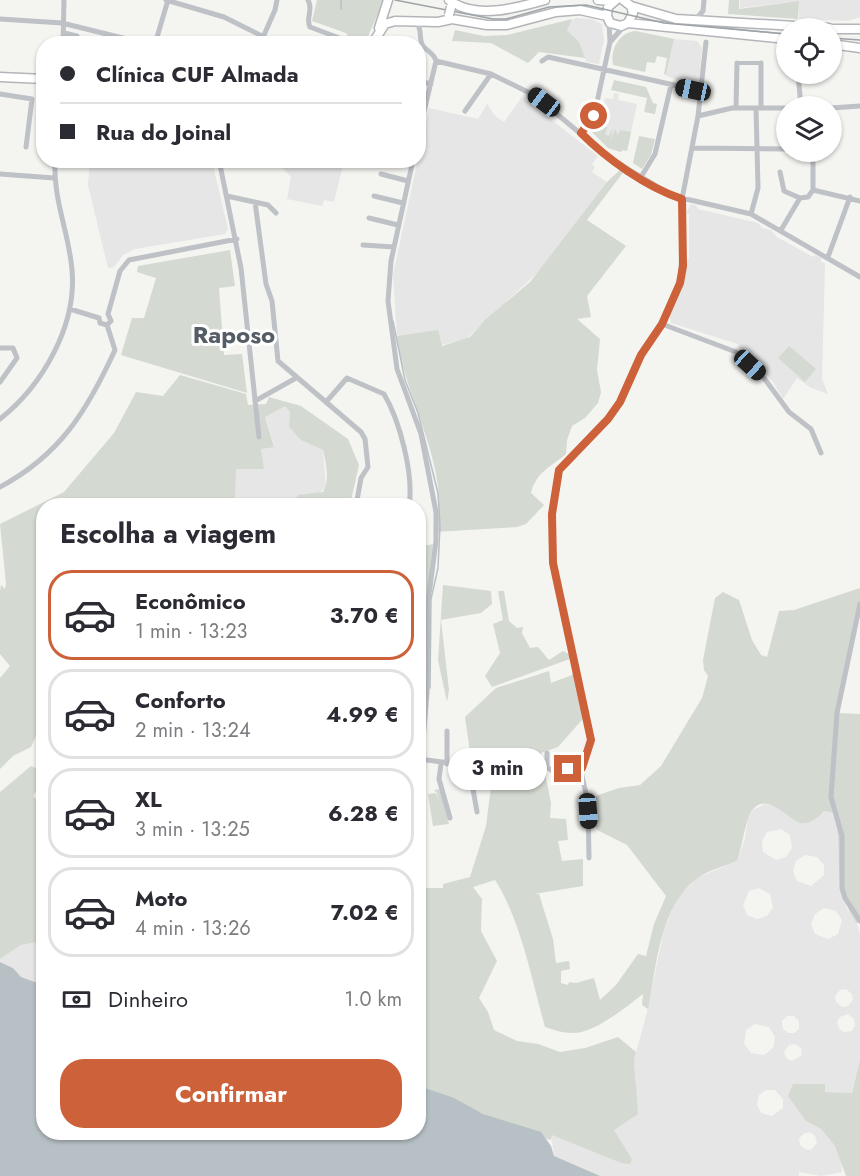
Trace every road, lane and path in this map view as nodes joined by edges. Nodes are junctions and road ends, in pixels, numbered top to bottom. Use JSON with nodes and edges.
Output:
{"nodes":[{"id":1,"x":64,"y":0,"type":"edge"},
{"id":2,"x":168,"y":0,"type":"edge"},
{"id":3,"x":277,"y":0,"type":"edge"},
{"id":4,"x":308,"y":0,"type":"edge"},
{"id":5,"x":545,"y":0,"type":"edge"},
{"id":6,"x":598,"y":0,"type":"edge"},
{"id":7,"x":623,"y":0,"type":"edge"},
{"id":8,"x":704,"y":0,"type":"edge"},
{"id":9,"x":614,"y":1,"type":"edge"},
{"id":10,"x":388,"y":3,"type":"edge"},
{"id":11,"x":631,"y":6,"type":"junction"},
{"id":12,"x":448,"y":8,"type":"edge"},
{"id":13,"x":608,"y":18,"type":"junction"},
{"id":14,"x":0,"y":19,"type":"edge"},
{"id":15,"x":400,"y":21,"type":"junction"},
{"id":16,"x":413,"y":21,"type":"junction"},
{"id":17,"x":694,"y":21,"type":"junction"},
{"id":18,"x":431,"y":22,"type":"junction"},
{"id":19,"x":62,"y":23,"type":"junction"},
{"id":20,"x":626,"y":24,"type":"junction"},
{"id":21,"x":776,"y":26,"type":"edge"},
{"id":22,"x":842,"y":29,"type":"edge"},
{"id":23,"x":860,"y":29,"type":"edge"},
{"id":24,"x":378,"y":31,"type":"junction"},
{"id":25,"x":699,"y":32,"type":"junction"},
{"id":26,"x":64,"y":33,"type":"junction"},
{"id":27,"x":715,"y":33,"type":"junction"},
{"id":28,"x":421,"y":35,"type":"joint"},
{"id":29,"x":64,"y":36,"type":"edge"},
{"id":30,"x":77,"y":36,"type":"edge"},
{"id":31,"x":115,"y":36,"type":"edge"},
{"id":32,"x":157,"y":36,"type":"edge"},
{"id":33,"x":263,"y":36,"type":"joint"},
{"id":34,"x":334,"y":36,"type":"edge"},
{"id":35,"x":376,"y":36,"type":"edge"},
{"id":36,"x":776,"y":38,"type":"edge"},
{"id":37,"x":610,"y":42,"type":"junction"},
{"id":38,"x":706,"y":42,"type":"junction"},
{"id":39,"x":842,"y":46,"type":"edge"},
{"id":40,"x":860,"y":48,"type":"edge"},
{"id":41,"x":426,"y":49,"type":"edge"},
{"id":42,"x":542,"y":60,"type":"dead end"},
{"id":43,"x":436,"y":61,"type":"junction"},
{"id":44,"x":737,"y":63,"type":"joint"},
{"id":45,"x":760,"y":63,"type":"joint"},
{"id":46,"x":604,"y":70,"type":"junction"},
{"id":47,"x":0,"y":72,"type":"edge"},
{"id":48,"x":36,"y":74,"type":"edge"},
{"id":49,"x":491,"y":74,"type":"junction"},
{"id":50,"x":0,"y":77,"type":"edge"},
{"id":51,"x":36,"y":79,"type":"edge"},
{"id":52,"x":426,"y":83,"type":"edge"},
{"id":53,"x":431,"y":84,"type":"junction"},
{"id":54,"x":670,"y":85,"type":"junction"},
{"id":55,"x":701,"y":91,"type":"junction"},
{"id":56,"x":0,"y":94,"type":"edge"},
{"id":57,"x":426,"y":105,"type":"edge"},
{"id":58,"x":860,"y":106,"type":"edge"},
{"id":59,"x":758,"y":107,"type":"junction"},
{"id":60,"x":842,"y":107,"type":"edge"},
{"id":61,"x":736,"y":108,"type":"junction"},
{"id":62,"x":776,"y":108,"type":"edge"},
{"id":63,"x":465,"y":111,"type":"dead end"},
{"id":64,"x":698,"y":116,"type":"junction"},
{"id":65,"x":581,"y":133,"type":"junction"},
{"id":66,"x":26,"y":147,"type":"dead end"},
{"id":67,"x":693,"y":148,"type":"junction"},
{"id":68,"x":757,"y":149,"type":"junction"},
{"id":69,"x":776,"y":149,"type":"edge"},
{"id":70,"x":813,"y":162,"type":"edge"},
{"id":71,"x":55,"y":168,"type":"edge"},
{"id":72,"x":221,"y":168,"type":"edge"},
{"id":73,"x":411,"y":168,"type":"edge"},
{"id":74,"x":780,"y":172,"type":"dead end"},
{"id":75,"x":0,"y":174,"type":"edge"},
{"id":76,"x":381,"y":174,"type":"dead end"},
{"id":77,"x":641,"y":177,"type":"junction"},
{"id":78,"x":54,"y":178,"type":"junction"},
{"id":79,"x":408,"y":181,"type":"junction"},
{"id":80,"x":813,"y":190,"type":"junction"},
{"id":81,"x":227,"y":196,"type":"junction"},
{"id":82,"x":374,"y":196,"type":"dead end"},
{"id":83,"x":850,"y":197,"type":"junction"},
{"id":84,"x":800,"y":198,"type":"junction"},
{"id":85,"x":682,"y":199,"type":"junction"},
{"id":86,"x":860,"y":201,"type":"edge"},
{"id":87,"x":255,"y":202,"type":"junction"},
{"id":88,"x":403,"y":203,"type":"junction"},
{"id":89,"x":276,"y":213,"type":"dead end"},
{"id":90,"x":751,"y":214,"type":"junction"},
{"id":91,"x":369,"y":218,"type":"dead end"},
{"id":92,"x":398,"y":225,"type":"junction"},
{"id":93,"x":781,"y":230,"type":"junction"},
{"id":94,"x":237,"y":239,"type":"junction"},
{"id":95,"x":363,"y":245,"type":"dead end"},
{"id":96,"x":394,"y":247,"type":"junction"},
{"id":97,"x":828,"y":256,"type":"junction"},
{"id":98,"x":860,"y":277,"type":"edge"},
{"id":99,"x":70,"y":309,"type":"junction"},
{"id":100,"x":108,"y":314,"type":"junction"},
{"id":101,"x":99,"y":318,"type":"junction"},
{"id":102,"x":662,"y":324,"type":"junction"},
{"id":103,"x":107,"y":325,"type":"junction"},
{"id":104,"x":0,"y":348,"type":"edge"},
{"id":105,"x":296,"y":378,"type":"junction"},
{"id":106,"x":0,"y":382,"type":"edge"},
{"id":107,"x":255,"y":401,"type":"junction"},
{"id":108,"x":326,"y":402,"type":"junction"},
{"id":109,"x":1,"y":418,"type":"edge"},
{"id":110,"x":259,"y":437,"type":"dead end"},
{"id":111,"x":821,"y":453,"type":"dead end"},
{"id":112,"x":0,"y":487,"type":"edge"},
{"id":113,"x":357,"y":498,"type":"edge"},
{"id":114,"x":410,"y":498,"type":"edge"},
{"id":115,"x":860,"y":604,"type":"edge"},
{"id":116,"x":426,"y":708,"type":"edge"},
{"id":117,"x":447,"y":731,"type":"dead end"},
{"id":118,"x":547,"y":753,"type":"dead end"},
{"id":119,"x":426,"y":761,"type":"edge"},
{"id":120,"x":444,"y":764,"type":"junction"},
{"id":121,"x":582,"y":768,"type":"junction"},
{"id":122,"x":477,"y":812,"type":"dead end"},
{"id":123,"x":450,"y":818,"type":"dead end"},
{"id":124,"x":589,"y":858,"type":"dead end"},
{"id":125,"x":860,"y":921,"type":"edge"}],
"edges":[{"from":1,"to":19,"type":"street"},
{"from":2,"to":32,"type":"street"},
{"from":2,"to":33,"type":"street"},
{"from":3,"to":33,"type":"street"},
{"from":4,"to":34,"type":"street"},
{"from":5,"to":12,"type":"main road"},
{"from":6,"to":9,"type":"main road"},
{"from":7,"to":11,"type":"main road"},
{"from":8,"to":17,"type":"street"},
{"from":9,"to":13,"type":"main road"},
{"from":10,"to":15,"type":"main road"},
{"from":10,"to":24,"type":"main road"},
{"from":11,"to":17,"type":"main road"},
{"from":11,"to":20,"type":"main road"},
{"from":12,"to":13,"type":"main road"},
{"from":12,"to":18,"type":"main road"},
{"from":13,"to":20,"type":"main road"},
{"from":13,"to":37,"type":"street"},
{"from":14,"to":19,"type":"street"},
{"from":15,"to":16,"type":"main road"},
{"from":15,"to":24,"type":"main road"},
{"from":16,"to":18,"type":"main road"},
{"from":16,"to":28,"type":"street"},
{"from":17,"to":21,"type":"main road"},
{"from":18,"to":28,"type":"street"},
{"from":19,"to":26,"type":"street"},
{"from":19,"to":31,"type":"street"},
{"from":20,"to":25,"type":"main road"},
{"from":20,"to":37,"type":"street"},
{"from":22,"to":23,"type":"main road"},
{"from":23,"to":40,"type":"main road"},
{"from":24,"to":35,"type":"main road"},
{"from":25,"to":27,"type":"main road"},
{"from":25,"to":38,"type":"street"},
{"from":26,"to":29,"type":"street"},
{"from":26,"to":30,"type":"street"},
{"from":27,"to":36,"type":"main road"},
{"from":27,"to":38,"type":"street"},
{"from":37,"to":46,"type":"street"},
{"from":38,"to":55,"type":"street"},
{"from":39,"to":40,"type":"main road"},
{"from":41,"to":43,"type":"street"},
{"from":42,"to":46,"type":"street"},
{"from":43,"to":49,"type":"street"},
{"from":43,"to":53,"type":"street"},
{"from":44,"to":45,"type":"street"},
{"from":44,"to":61,"type":"street"},
{"from":45,"to":59,"type":"street"},
{"from":46,"to":54,"type":"street"},
{"from":46,"to":65,"type":"street"},
{"from":47,"to":48,"type":"main road"},
{"from":49,"to":63,"type":"street"},
{"from":49,"to":65,"type":"street"},
{"from":50,"to":51,"type":"main road"},
{"from":52,"to":53,"type":"street"},
{"from":53,"to":57,"type":"street"},
{"from":54,"to":55,"type":"street"},
{"from":54,"to":77,"type":"street"},
{"from":55,"to":64,"type":"street"},
{"from":56,"to":66,"type":"street"},
{"from":58,"to":60,"type":"street"},
{"from":59,"to":61,"type":"street"},
{"from":59,"to":62,"type":"street"},
{"from":59,"to":68,"type":"street"},
{"from":61,"to":64,"type":"street"},
{"from":64,"to":67,"type":"street"},
{"from":65,"to":77,"type":"street"},
{"from":67,"to":68,"type":"street"},
{"from":67,"to":85,"type":"street"},
{"from":68,"to":69,"type":"street"},
{"from":68,"to":90,"type":"street"},
{"from":70,"to":80,"type":"street"},
{"from":71,"to":78,"type":"street"},
{"from":72,"to":81,"type":"street"},
{"from":73,"to":79,"type":"street"},
{"from":74,"to":84,"type":"street"},
{"from":75,"to":78,"type":"street"},
{"from":76,"to":79,"type":"street"},
{"from":77,"to":85,"type":"street"},
{"from":78,"to":99,"type":"street"},
{"from":79,"to":88,"type":"street"},
{"from":80,"to":83,"type":"street"},
{"from":80,"to":84,"type":"street"},
{"from":81,"to":87,"type":"street"},
{"from":81,"to":94,"type":"street"},
{"from":82,"to":88,"type":"street"},
{"from":83,"to":86,"type":"street"},
{"from":83,"to":97,"type":"street"},
{"from":84,"to":93,"type":"street"},
{"from":85,"to":90,"type":"street"},
{"from":85,"to":102,"type":"street"},
{"from":87,"to":89,"type":"street"},
{"from":87,"to":105,"type":"street"},
{"from":88,"to":92,"type":"street"},
{"from":90,"to":93,"type":"street"},
{"from":91,"to":92,"type":"street"},
{"from":92,"to":96,"type":"street"},
{"from":93,"to":97,"type":"street"},
{"from":94,"to":100,"type":"street"},
{"from":94,"to":107,"type":"street"},
{"from":95,"to":96,"type":"street"},
{"from":96,"to":116,"type":"street"},
{"from":97,"to":98,"type":"street"},
{"from":99,"to":101,"type":"street"},
{"from":99,"to":109,"type":"street"},
{"from":100,"to":101,"type":"street"},
{"from":100,"to":103,"type":"street"},
{"from":101,"to":103,"type":"street"},
{"from":102,"to":111,"type":"street"},
{"from":102,"to":121,"type":"street"},
{"from":103,"to":112,"type":"street"},
{"from":104,"to":106,"type":"street"},
{"from":105,"to":107,"type":"street"},
{"from":105,"to":108,"type":"street"},
{"from":107,"to":110,"type":"street"},
{"from":108,"to":113,"type":"street"},
{"from":108,"to":114,"type":"street"},
{"from":115,"to":125,"type":"street"},
{"from":117,"to":120,"type":"street"},
{"from":118,"to":121,"type":"street"},
{"from":119,"to":120,"type":"street"},
{"from":120,"to":122,"type":"street"},
{"from":120,"to":123,"type":"street"},
{"from":121,"to":124,"type":"street"}]}
